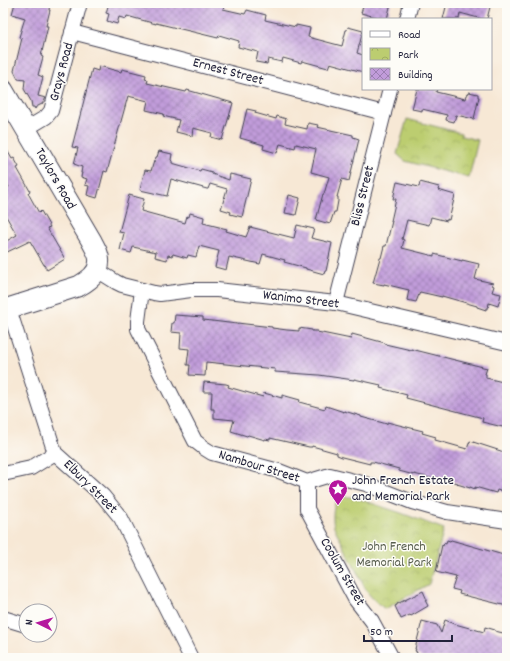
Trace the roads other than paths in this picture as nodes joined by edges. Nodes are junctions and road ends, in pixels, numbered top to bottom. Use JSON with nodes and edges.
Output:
{"nodes":[{"id":1,"x":80,"y":3,"type":"edge"},
{"id":2,"x":411,"y":3,"type":"edge"},
{"id":3,"x":407,"y":18,"type":"edge"},
{"id":4,"x":72,"y":32,"type":"junction"},
{"id":5,"x":3,"y":90,"type":"edge"},
{"id":6,"x":390,"y":90,"type":"edge"},
{"id":7,"x":384,"y":113,"type":"junction"},
{"id":8,"x":26,"y":129,"type":"junction"},
{"id":9,"x":97,"y":270,"type":"junction"},
{"id":10,"x":142,"y":290,"type":"junction"},
{"id":11,"x":336,"y":303,"type":"junction"},
{"id":12,"x":6,"y":310,"type":"edge"},
{"id":13,"x":507,"y":343,"type":"edge"},
{"id":14,"x":55,"y":453,"type":"junction"},
{"id":15,"x":3,"y":474,"type":"edge"},
{"id":16,"x":307,"y":482,"type":"junction"},
{"id":17,"x":507,"y":521,"type":"edge"},
{"id":18,"x":3,"y":618,"type":"edge"},
{"id":19,"x":18,"y":623,"type":"edge"},
{"id":20,"x":191,"y":658,"type":"edge"},
{"id":21,"x":392,"y":658,"type":"edge"}],
"edges":[{"from":1,"to":4,"type":"street","name":"Grays Road"},
{"from":2,"to":3,"type":"street"},
{"from":4,"to":7,"type":"street","name":"Ernest Street"},
{"from":4,"to":8,"type":"street","name":"Grays Road"},
{"from":5,"to":8,"type":"street","name":"Taylors Road"},
{"from":6,"to":7,"type":"street","name":"Bliss Street"},
{"from":7,"to":11,"type":"street","name":"Bliss Street"},
{"from":8,"to":9,"type":"street","name":"Taylors Road"},
{"from":9,"to":10,"type":"street","name":"Wanimo Street"},
{"from":9,"to":12,"type":"street"},
{"from":10,"to":11,"type":"street","name":"Wanimo Street"},
{"from":10,"to":16,"type":"street","name":"Nambour Street"},
{"from":11,"to":13,"type":"street","name":"Wanimo Street"},
{"from":12,"to":14,"type":"street","name":"Elbury Street"},
{"from":14,"to":15,"type":"street"},
{"from":14,"to":20,"type":"street","name":"Elbury Street"},
{"from":16,"to":17,"type":"street","name":"Nambour Street"},
{"from":16,"to":21,"type":"street","name":"Coolum Street"},
{"from":18,"to":19,"type":"street"}]}
